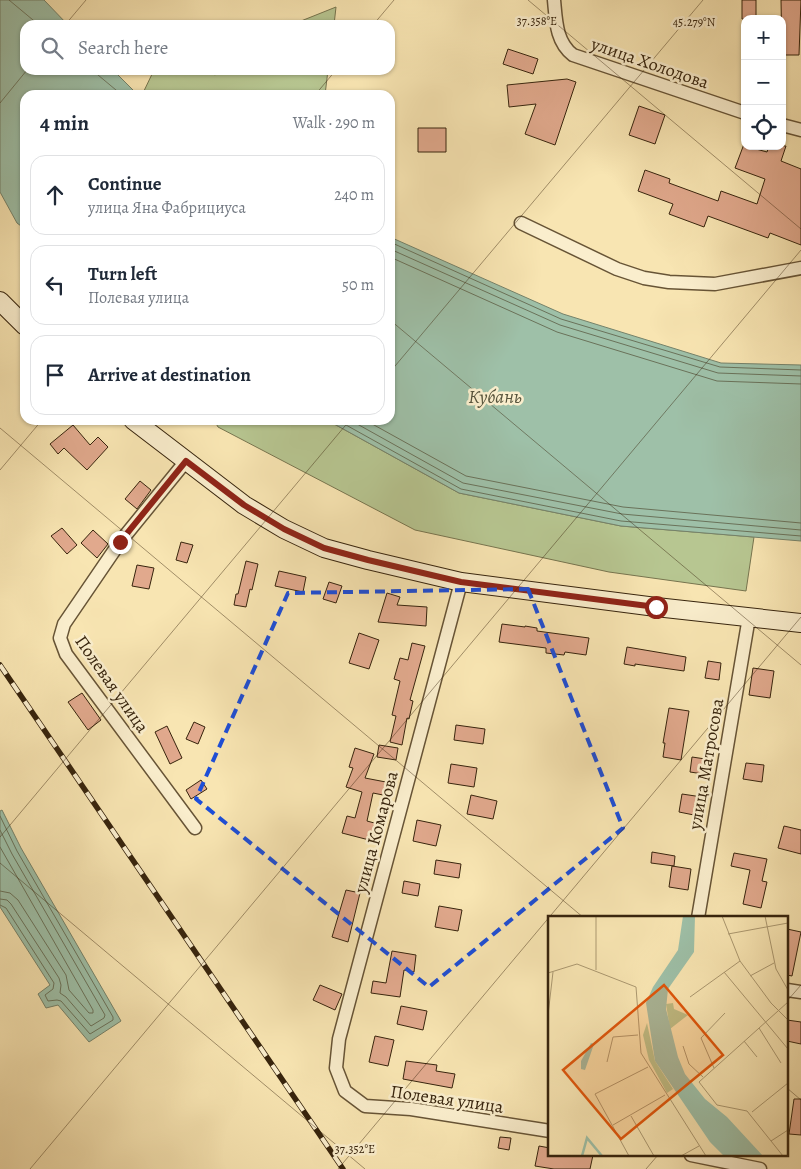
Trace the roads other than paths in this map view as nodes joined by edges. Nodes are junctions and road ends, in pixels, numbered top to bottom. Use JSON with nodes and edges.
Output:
{"nodes":[{"id":1,"x":554,"y":0,"type":"edge"},
{"id":2,"x":741,"y":112,"type":"edge"},
{"id":3,"x":786,"y":126,"type":"edge"},
{"id":4,"x":801,"y":130,"type":"edge"},
{"id":5,"x":521,"y":223,"type":"dead end"},
{"id":6,"x":801,"y":268,"type":"edge"},
{"id":7,"x":0,"y":301,"type":"edge"},
{"id":8,"x":20,"y":321,"type":"edge"},
{"id":9,"x":140,"y":425,"type":"edge"},
{"id":10,"x":186,"y":461,"type":"junction"},
{"id":11,"x":461,"y":582,"type":"junction"},
{"id":12,"x":749,"y":617,"type":"junction"},
{"id":13,"x":801,"y":623,"type":"edge"},
{"id":14,"x":195,"y":828,"type":"dead end"},
{"id":15,"x":698,"y":916,"type":"edge"},
{"id":16,"x":788,"y":990,"type":"edge"},
{"id":17,"x":801,"y":992,"type":"edge"},
{"id":18,"x":345,"y":1091,"type":"joint"},
{"id":19,"x":548,"y":1131,"type":"edge"},
{"id":20,"x":696,"y":1156,"type":"edge"},
{"id":21,"x":760,"y":1169,"type":"edge"}],
"edges":[{"from":1,"to":2,"type":"street","name":"улица Холодова"},
{"from":3,"to":4,"type":"street"},
{"from":5,"to":6,"type":"street"},
{"from":7,"to":8,"type":"street"},
{"from":9,"to":10,"type":"street"},
{"from":10,"to":11,"type":"street"},
{"from":10,"to":14,"type":"street","name":"Полевая улица"},
{"from":11,"to":12,"type":"street"},
{"from":11,"to":18,"type":"street","name":"улица Комарова"},
{"from":12,"to":13,"type":"street"},
{"from":12,"to":15,"type":"street","name":"улица Матросова"},
{"from":16,"to":17,"type":"street"},
{"from":18,"to":19,"type":"street","name":"Полевая улица"},
{"from":20,"to":21,"type":"street"}]}
